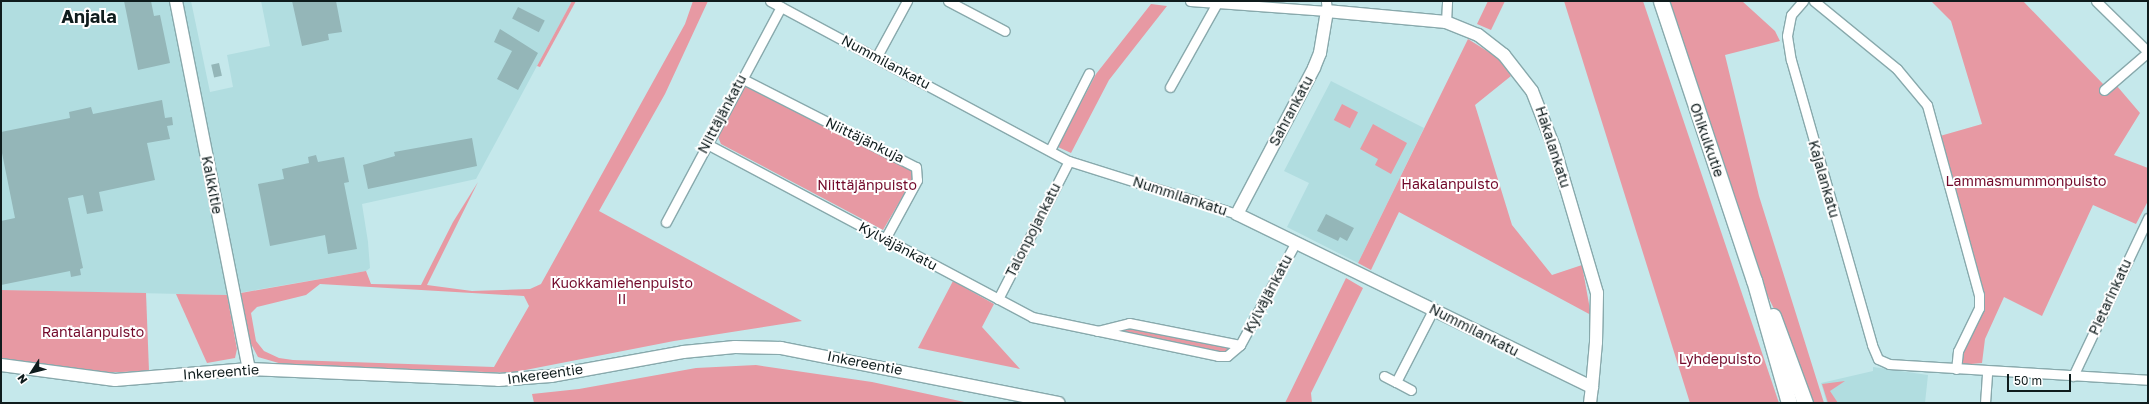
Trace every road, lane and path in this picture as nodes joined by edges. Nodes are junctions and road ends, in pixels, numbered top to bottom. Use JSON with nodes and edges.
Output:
{"nodes":[{"id":1,"x":176,"y":1,"type":"edge"},
{"id":2,"x":770,"y":1,"type":"edge"},
{"id":3,"x":907,"y":1,"type":"edge"},
{"id":4,"x":948,"y":1,"type":"edge"},
{"id":5,"x":1190,"y":1,"type":"edge"},
{"id":6,"x":1447,"y":1,"type":"edge"},
{"id":7,"x":1661,"y":1,"type":"edge"},
{"id":8,"x":1803,"y":1,"type":"edge"},
{"id":9,"x":1814,"y":1,"type":"edge"},
{"id":10,"x":2096,"y":1,"type":"edge"},
{"id":11,"x":1217,"y":3,"type":"junction"},
{"id":12,"x":1326,"y":6,"type":"edge"},
{"id":13,"x":781,"y":7,"type":"junction"},
{"id":14,"x":1446,"y":22,"type":"junction"},
{"id":15,"x":1005,"y":31,"type":"dead end"},
{"id":16,"x":2148,"y":52,"type":"edge"},
{"id":17,"x":877,"y":56,"type":"junction"},
{"id":18,"x":1089,"y":73,"type":"dead end"},
{"id":19,"x":741,"y":78,"type":"junction"},
{"id":20,"x":1170,"y":87,"type":"dead end"},
{"id":21,"x":2104,"y":90,"type":"dead end"},
{"id":22,"x":707,"y":144,"type":"junction"},
{"id":23,"x":1050,"y":150,"type":"junction"},
{"id":24,"x":1069,"y":161,"type":"junction"},
{"id":25,"x":1237,"y":214,"type":"junction"},
{"id":26,"x":2148,"y":218,"type":"edge"},
{"id":27,"x":666,"y":222,"type":"dead end"},
{"id":28,"x":885,"y":239,"type":"junction"},
{"id":29,"x":1296,"y":242,"type":"junction"},
{"id":30,"x":1754,"y":280,"type":"junction"},
{"id":31,"x":998,"y":299,"type":"junction"},
{"id":32,"x":1433,"y":310,"type":"junction"},
{"id":33,"x":1096,"y":331,"type":"junction"},
{"id":34,"x":1240,"y":345,"type":"junction"},
{"id":35,"x":1,"y":365,"type":"edge"},
{"id":36,"x":249,"y":369,"type":"junction"},
{"id":37,"x":1956,"y":369,"type":"junction"},
{"id":38,"x":1987,"y":371,"type":"junction"},
{"id":39,"x":1384,"y":376,"type":"dead end"},
{"id":40,"x":2073,"y":376,"type":"junction"},
{"id":41,"x":2148,"y":380,"type":"edge"},
{"id":42,"x":1396,"y":382,"type":"junction"},
{"id":43,"x":1592,"y":387,"type":"junction"},
{"id":44,"x":1411,"y":390,"type":"dead end"},
{"id":45,"x":1059,"y":403,"type":"edge"},
{"id":46,"x":1590,"y":403,"type":"edge"},
{"id":47,"x":1788,"y":403,"type":"edge"},
{"id":48,"x":1805,"y":403,"type":"edge"},
{"id":49,"x":1985,"y":403,"type":"edge"}],
"edges":[{"from":1,"to":36,"type":"street","name":"Kalkkitie"},
{"from":2,"to":13,"type":"street","name":"Nummilankatu"},
{"from":3,"to":17,"type":"street"},
{"from":4,"to":15,"type":"street"},
{"from":5,"to":11,"type":"street","name":"Hakalankatu"},
{"from":6,"to":14,"type":"street"},
{"from":7,"to":30,"type":"main road","name":"Ohikulkutie"},
{"from":8,"to":37,"type":"street","name":"Kajalankatu"},
{"from":9,"to":37,"type":"street"},
{"from":10,"to":16,"type":"street"},
{"from":11,"to":12,"type":"street","name":"Hakalankatu"},
{"from":11,"to":20,"type":"street"},
{"from":12,"to":14,"type":"street","name":"Hakalankatu"},
{"from":12,"to":25,"type":"street","name":"Sahrankatu"},
{"from":13,"to":17,"type":"street","name":"Nummilankatu"},
{"from":13,"to":19,"type":"street","name":"Niittäjänkatu"},
{"from":14,"to":43,"type":"street","name":"Hakalankatu"},
{"from":16,"to":21,"type":"street"},
{"from":17,"to":23,"type":"street","name":"Nummilankatu"},
{"from":18,"to":23,"type":"street"},
{"from":19,"to":22,"type":"street","name":"Niittäjänkatu"},
{"from":19,"to":28,"type":"street","name":"Niittäjänkuja"},
{"from":22,"to":27,"type":"street","name":"Niittäjänkatu"},
{"from":22,"to":28,"type":"street","name":"Kylväjänkatu"},
{"from":23,"to":24,"type":"street","name":"Nummilankatu"},
{"from":24,"to":25,"type":"street","name":"Nummilankatu"},
{"from":24,"to":31,"type":"street","name":"Talonpojankatu"},
{"from":25,"to":29,"type":"street","name":"Nummilankatu"},
{"from":26,"to":40,"type":"street","name":"Pietarinkatu"},
{"from":28,"to":31,"type":"street","name":"Kylväjänkatu"},
{"from":29,"to":32,"type":"street","name":"Nummilankatu"},
{"from":29,"to":34,"type":"street","name":"Kylväjänkatu"},
{"from":30,"to":47,"type":"main road","name":"Ohikulkutie"},
{"from":30,"to":48,"type":"main road","name":"Ohikulkutie"},
{"from":31,"to":33,"type":"street","name":"Kylväjänkatu"},
{"from":32,"to":42,"type":"street"},
{"from":32,"to":43,"type":"street","name":"Nummilankatu"},
{"from":33,"to":34,"type":"street","name":"Kylväjänkatu"},
{"from":33,"to":34,"type":"street","name":"Kylväjänkatu"},
{"from":35,"to":36,"type":"street","name":"Inkereentie"},
{"from":36,"to":45,"type":"street","name":"Inkereentie"},
{"from":37,"to":38,"type":"street"},
{"from":38,"to":40,"type":"street"},
{"from":38,"to":49,"type":"street"},
{"from":39,"to":42,"type":"street"},
{"from":40,"to":41,"type":"street"},
{"from":42,"to":44,"type":"street"},
{"from":43,"to":46,"type":"street","name":"Hakalankatu"}]}
